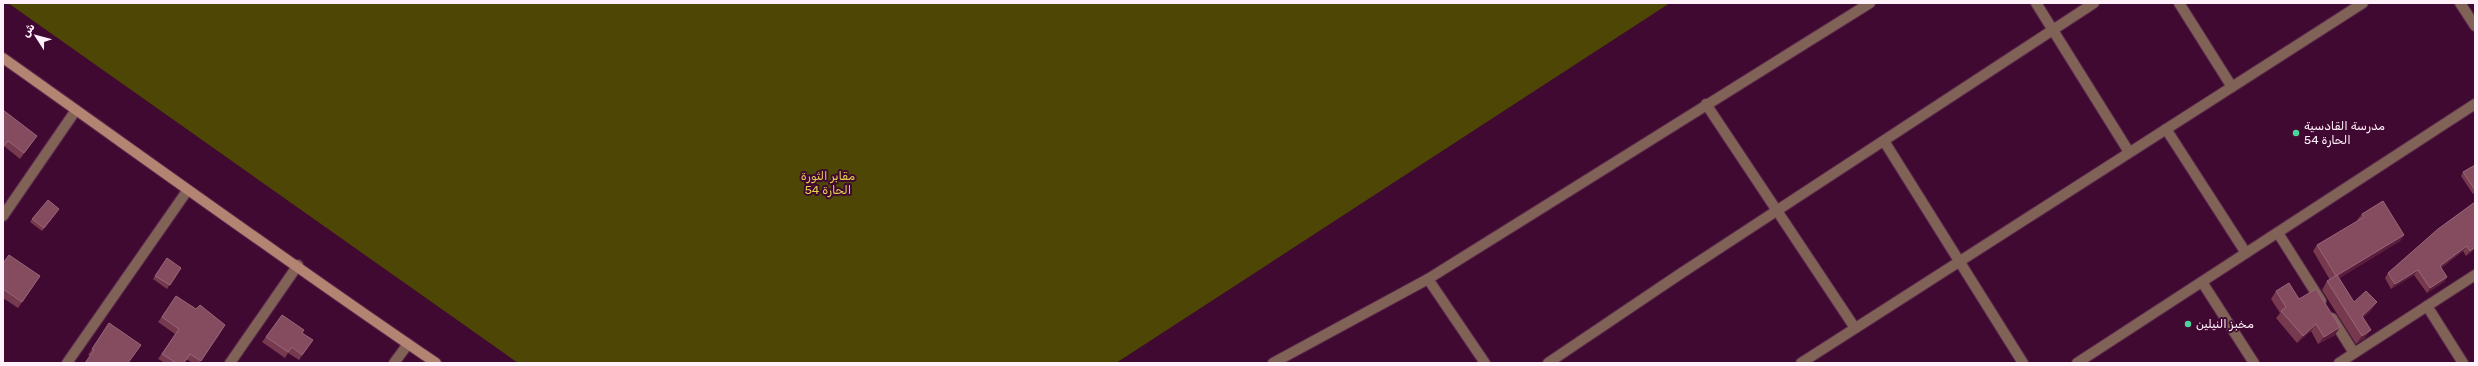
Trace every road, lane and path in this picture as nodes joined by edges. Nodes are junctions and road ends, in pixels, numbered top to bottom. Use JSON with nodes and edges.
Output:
{"nodes":[{"id":1,"x":1870,"y":3,"type":"edge"},
{"id":2,"x":2036,"y":3,"type":"edge"},
{"id":3,"x":2094,"y":3,"type":"edge"},
{"id":4,"x":2179,"y":3,"type":"edge"},
{"id":5,"x":2363,"y":3,"type":"edge"},
{"id":6,"x":2460,"y":3,"type":"edge"},
{"id":7,"x":2475,"y":26,"type":"edge"},
{"id":8,"x":2052,"y":30,"type":"junction"},
{"id":9,"x":3,"y":58,"type":"edge"},
{"id":10,"x":2232,"y":87,"type":"junction"},
{"id":11,"x":1706,"y":104,"type":"junction"},
{"id":12,"x":2475,"y":104,"type":"edge"},
{"id":13,"x":76,"y":110,"type":"junction"},
{"id":14,"x":2166,"y":129,"type":"junction"},
{"id":15,"x":1884,"y":141,"type":"junction"},
{"id":16,"x":2128,"y":152,"type":"junction"},
{"id":17,"x":187,"y":190,"type":"junction"},
{"id":18,"x":1777,"y":210,"type":"junction"},
{"id":19,"x":3,"y":216,"type":"edge"},
{"id":20,"x":2278,"y":233,"type":"junction"},
{"id":21,"x":2246,"y":254,"type":"junction"},
{"id":22,"x":1959,"y":261,"type":"junction"},
{"id":23,"x":298,"y":265,"type":"junction"},
{"id":24,"x":2475,"y":275,"type":"edge"},
{"id":25,"x":1428,"y":279,"type":"junction"},
{"id":26,"x":2202,"y":282,"type":"junction"},
{"id":27,"x":2427,"y":306,"type":"junction"},
{"id":28,"x":1855,"y":328,"type":"junction"},
{"id":29,"x":408,"y":344,"type":"junction"},
{"id":30,"x":2354,"y":353,"type":"junction"},
{"id":31,"x":67,"y":363,"type":"edge"},
{"id":32,"x":230,"y":363,"type":"edge"},
{"id":33,"x":394,"y":363,"type":"edge"},
{"id":34,"x":436,"y":363,"type":"edge"},
{"id":35,"x":1272,"y":363,"type":"edge"},
{"id":36,"x":1485,"y":363,"type":"edge"},
{"id":37,"x":1548,"y":363,"type":"edge"},
{"id":38,"x":1801,"y":363,"type":"edge"},
{"id":39,"x":2023,"y":363,"type":"edge"},
{"id":40,"x":2077,"y":363,"type":"edge"},
{"id":41,"x":2254,"y":363,"type":"edge"},
{"id":42,"x":2339,"y":363,"type":"edge"},
{"id":43,"x":2463,"y":363,"type":"edge"}],
"edges":[{"from":1,"to":11,"type":"street"},
{"from":2,"to":8,"type":"street"},
{"from":3,"to":8,"type":"street"},
{"from":4,"to":10,"type":"street"},
{"from":5,"to":10,"type":"street"},
{"from":6,"to":7,"type":"street"},
{"from":8,"to":15,"type":"street"},
{"from":8,"to":16,"type":"street"},
{"from":9,"to":13,"type":"main road"},
{"from":10,"to":14,"type":"street"},
{"from":11,"to":18,"type":"street"},
{"from":11,"to":25,"type":"street"},
{"from":12,"to":20,"type":"street"},
{"from":13,"to":17,"type":"main road"},
{"from":13,"to":19,"type":"street"},
{"from":14,"to":16,"type":"street"},
{"from":14,"to":21,"type":"street"},
{"from":15,"to":18,"type":"street"},
{"from":15,"to":22,"type":"street"},
{"from":16,"to":22,"type":"street"},
{"from":17,"to":23,"type":"main road"},
{"from":17,"to":31,"type":"street"},
{"from":18,"to":28,"type":"street"},
{"from":18,"to":37,"type":"street"},
{"from":20,"to":21,"type":"street"},
{"from":20,"to":30,"type":"street"},
{"from":21,"to":26,"type":"street"},
{"from":22,"to":28,"type":"street"},
{"from":22,"to":39,"type":"street"},
{"from":23,"to":29,"type":"main road"},
{"from":23,"to":32,"type":"street"},
{"from":24,"to":27,"type":"street"},
{"from":25,"to":35,"type":"street"},
{"from":25,"to":36,"type":"street"},
{"from":26,"to":40,"type":"street"},
{"from":26,"to":41,"type":"street"},
{"from":27,"to":30,"type":"street"},
{"from":27,"to":43,"type":"street"},
{"from":28,"to":38,"type":"street"},
{"from":29,"to":33,"type":"street"},
{"from":29,"to":34,"type":"main road"},
{"from":30,"to":42,"type":"street"}]}
